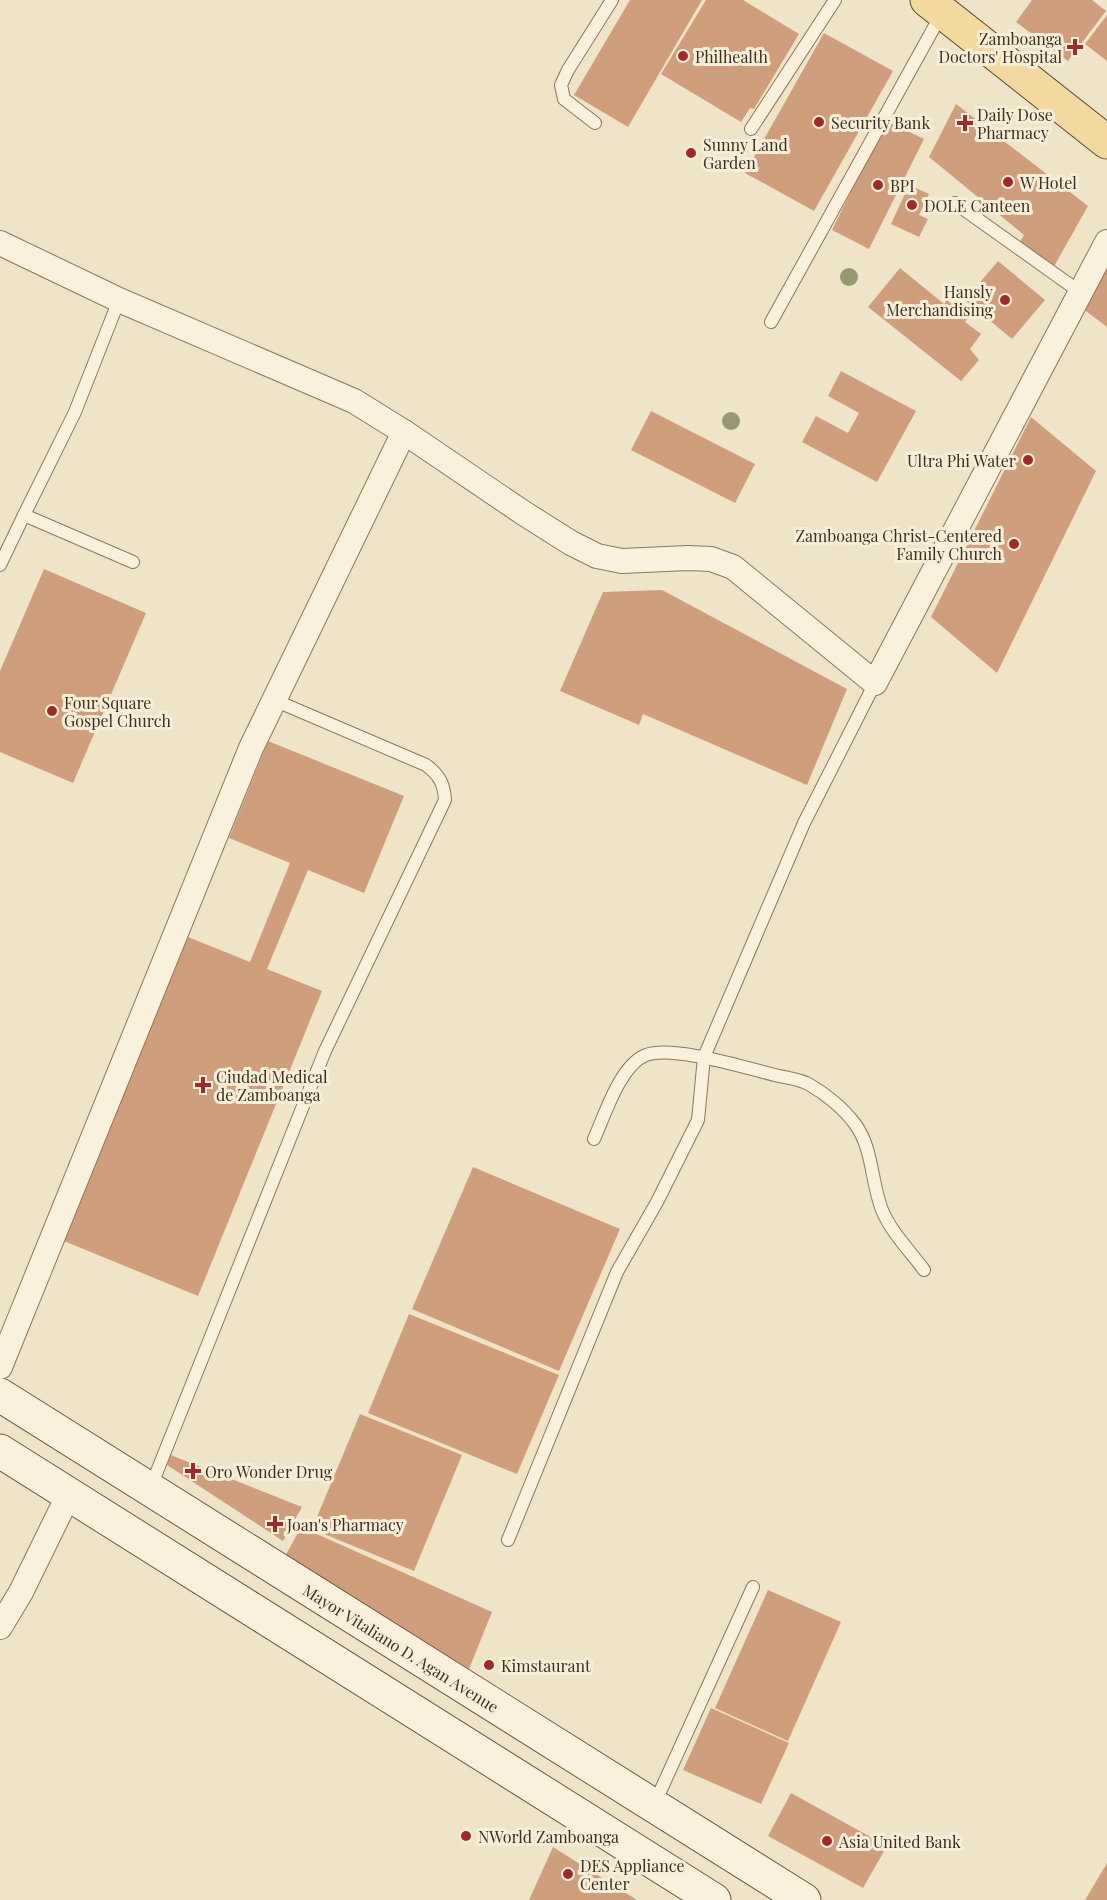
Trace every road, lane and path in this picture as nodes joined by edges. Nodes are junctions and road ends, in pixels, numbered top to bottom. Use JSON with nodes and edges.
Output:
{"nodes":[{"id":1,"x":612,"y":0,"type":"edge"},
{"id":2,"x":835,"y":0,"type":"edge"},
{"id":3,"x":935,"y":6,"type":"edge"},
{"id":4,"x":595,"y":123,"type":"dead end"},
{"id":5,"x":751,"y":129,"type":"dead end"},
{"id":6,"x":1107,"y":142,"type":"edge"},
{"id":7,"x":955,"y":203,"type":"dead end"},
{"id":8,"x":1107,"y":242,"type":"edge"},
{"id":9,"x":0,"y":243,"type":"edge"},
{"id":10,"x":1080,"y":292,"type":"junction"},
{"id":11,"x":119,"y":300,"type":"junction"},
{"id":12,"x":771,"y":322,"type":"dead end"},
{"id":13,"x":404,"y":432,"type":"junction"},
{"id":14,"x":24,"y":515,"type":"junction"},
{"id":15,"x":133,"y":562,"type":"dead end"},
{"id":16,"x":0,"y":565,"type":"edge"},
{"id":17,"x":875,"y":683,"type":"junction"},
{"id":18,"x":274,"y":700,"type":"junction"},
{"id":19,"x":704,"y":1057,"type":"junction"},
{"id":20,"x":594,"y":1139,"type":"dead end"},
{"id":21,"x":924,"y":1270,"type":"dead end"},
{"id":22,"x":0,"y":1368,"type":"edge"},
{"id":23,"x":0,"y":1395,"type":"edge"},
{"id":24,"x":0,"y":1451,"type":"edge"},
{"id":25,"x":115,"y":1467,"type":"junction"},
{"id":26,"x":149,"y":1490,"type":"junction"},
{"id":27,"x":80,"y":1501,"type":"junction"},
{"id":28,"x":508,"y":1540,"type":"dead end"},
{"id":29,"x":753,"y":1587,"type":"dead end"},
{"id":30,"x":0,"y":1627,"type":"edge"},
{"id":31,"x":647,"y":1802,"type":"junction"},
{"id":32,"x":619,"y":1841,"type":"junction"},
{"id":33,"x":714,"y":1900,"type":"edge"},
{"id":34,"x":804,"y":1900,"type":"edge"}],
"edges":[{"from":1,"to":4,"type":"lane"},
{"from":2,"to":5,"type":"lane"},
{"from":3,"to":6,"type":"main road"},
{"from":3,"to":12,"type":"lane"},
{"from":7,"to":10,"type":"lane"},
{"from":8,"to":10,"type":"street"},
{"from":9,"to":11,"type":"street"},
{"from":10,"to":17,"type":"street"},
{"from":11,"to":13,"type":"street"},
{"from":11,"to":14,"type":"lane"},
{"from":13,"to":17,"type":"street"},
{"from":13,"to":18,"type":"street"},
{"from":14,"to":15,"type":"lane"},
{"from":14,"to":16,"type":"lane"},
{"from":17,"to":19,"type":"lane"},
{"from":18,"to":22,"type":"street"},
{"from":18,"to":26,"type":"lane"},
{"from":19,"to":20,"type":"lane"},
{"from":19,"to":21,"type":"lane"},
{"from":19,"to":28,"type":"lane"},
{"from":23,"to":25,"type":"main road","name":"Mayor Vitaliano D. Agan Avenue"},
{"from":24,"to":27,"type":"main road"},
{"from":25,"to":26,"type":"main road","name":"Mayor Vitaliano D. Agan Avenue"},
{"from":25,"to":27,"type":"main road"},
{"from":26,"to":31,"type":"main road","name":"Mayor Vitaliano D. Agan Avenue"},
{"from":27,"to":30,"type":"street"},
{"from":27,"to":32,"type":"main road"},
{"from":29,"to":31,"type":"lane"},
{"from":31,"to":32,"type":"main road"},
{"from":31,"to":34,"type":"main road","name":"Mayor Vitaliano D. Agan Avenue"},
{"from":32,"to":33,"type":"main road"}]}
